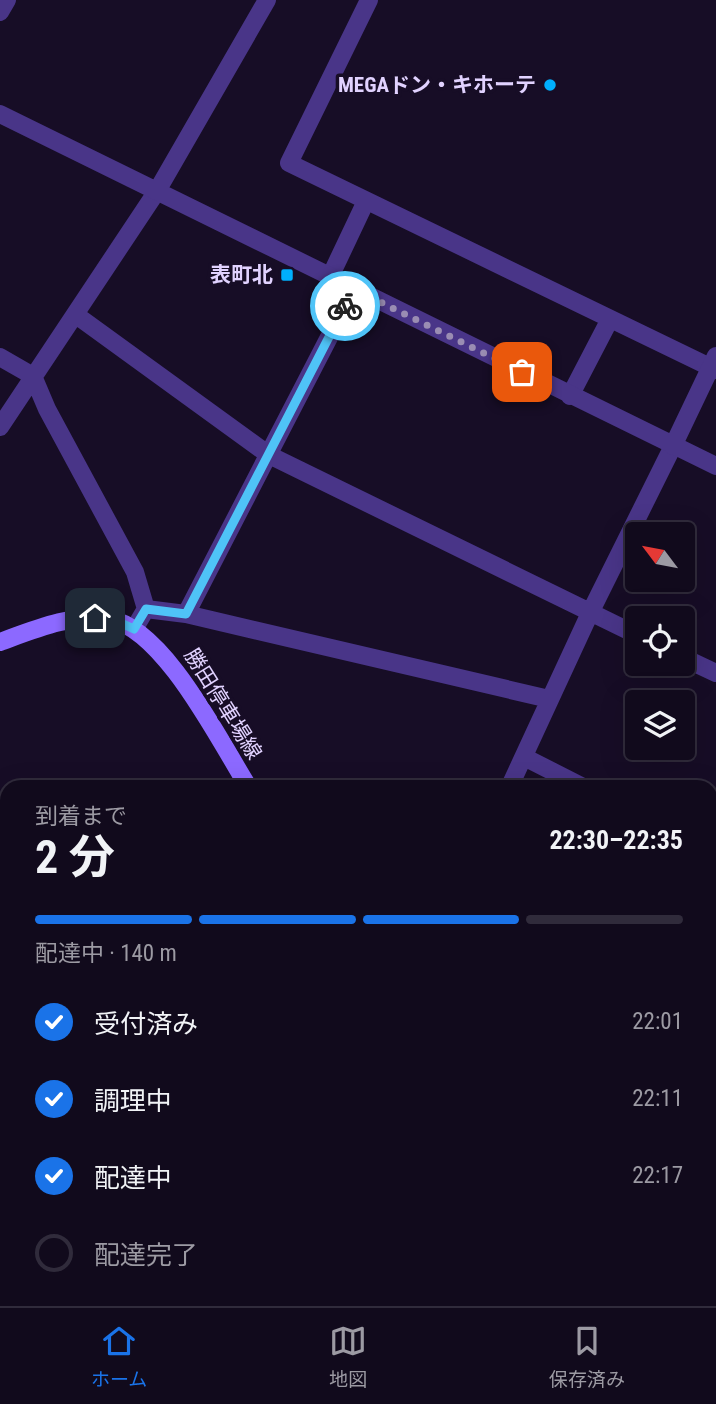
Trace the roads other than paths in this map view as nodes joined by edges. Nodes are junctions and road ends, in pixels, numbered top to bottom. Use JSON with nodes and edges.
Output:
{"nodes":[{"id":1,"x":7,"y":0,"type":"edge"},
{"id":2,"x":267,"y":0,"type":"edge"},
{"id":3,"x":369,"y":0,"type":"edge"},
{"id":4,"x":0,"y":12,"type":"edge"},
{"id":5,"x":0,"y":114,"type":"edge"},
{"id":6,"x":157,"y":191,"type":"junction"},
{"id":7,"x":366,"y":201,"type":"junction"},
{"id":8,"x":330,"y":277,"type":"junction"},
{"id":9,"x":354,"y":289,"type":"junction"},
{"id":10,"x":76,"y":315,"type":"junction"},
{"id":11,"x":609,"y":321,"type":"junction"},
{"id":12,"x":0,"y":357,"type":"edge"},
{"id":13,"x":714,"y":365,"type":"edge"},
{"id":14,"x":33,"y":376,"type":"junction"},
{"id":15,"x":570,"y":396,"type":"junction"},
{"id":16,"x":0,"y":427,"type":"edge"},
{"id":17,"x":673,"y":446,"type":"junction"},
{"id":18,"x":269,"y":455,"type":"junction"},
{"id":19,"x":716,"y":466,"type":"edge"},
{"id":20,"x":146,"y":609,"type":"junction"},
{"id":21,"x":590,"y":613,"type":"junction"},
{"id":22,"x":186,"y":614,"type":"junction"},
{"id":23,"x":134,"y":629,"type":"junction"},
{"id":24,"x":625,"y":629,"type":"edge"},
{"id":25,"x":0,"y":642,"type":"edge"},
{"id":26,"x":695,"y":663,"type":"edge"},
{"id":27,"x":716,"y":673,"type":"edge"},
{"id":28,"x":549,"y":699,"type":"junction"},
{"id":29,"x":524,"y":757,"type":"junction"},
{"id":30,"x":244,"y":780,"type":"edge"},
{"id":31,"x":513,"y":780,"type":"edge"},
{"id":32,"x":569,"y":780,"type":"edge"}],
"edges":[{"from":1,"to":4,"type":"street"},
{"from":2,"to":6,"type":"street"},
{"from":3,"to":7,"type":"street"},
{"from":5,"to":6,"type":"street"},
{"from":6,"to":8,"type":"street"},
{"from":6,"to":10,"type":"street"},
{"from":7,"to":8,"type":"street"},
{"from":7,"to":11,"type":"street"},
{"from":8,"to":9,"type":"street"},
{"from":9,"to":15,"type":"street"},
{"from":9,"to":18,"type":"street"},
{"from":10,"to":14,"type":"street"},
{"from":10,"to":18,"type":"street"},
{"from":11,"to":13,"type":"street"},
{"from":11,"to":15,"type":"street"},
{"from":12,"to":14,"type":"street"},
{"from":13,"to":17,"type":"street"},
{"from":14,"to":16,"type":"street"},
{"from":14,"to":20,"type":"street"},
{"from":15,"to":17,"type":"street"},
{"from":17,"to":19,"type":"street"},
{"from":17,"to":21,"type":"street"},
{"from":18,"to":21,"type":"street"},
{"from":18,"to":22,"type":"street"},
{"from":20,"to":22,"type":"street"},
{"from":20,"to":23,"type":"street"},
{"from":21,"to":24,"type":"street"},
{"from":21,"to":28,"type":"street"},
{"from":22,"to":28,"type":"street"},
{"from":23,"to":25,"type":"main road","name":"勝田停車場線"},
{"from":23,"to":30,"type":"main road","name":"勝田停車場線"},
{"from":26,"to":27,"type":"street"},
{"from":28,"to":29,"type":"street"},
{"from":29,"to":31,"type":"street"},
{"from":29,"to":32,"type":"street"}]}
